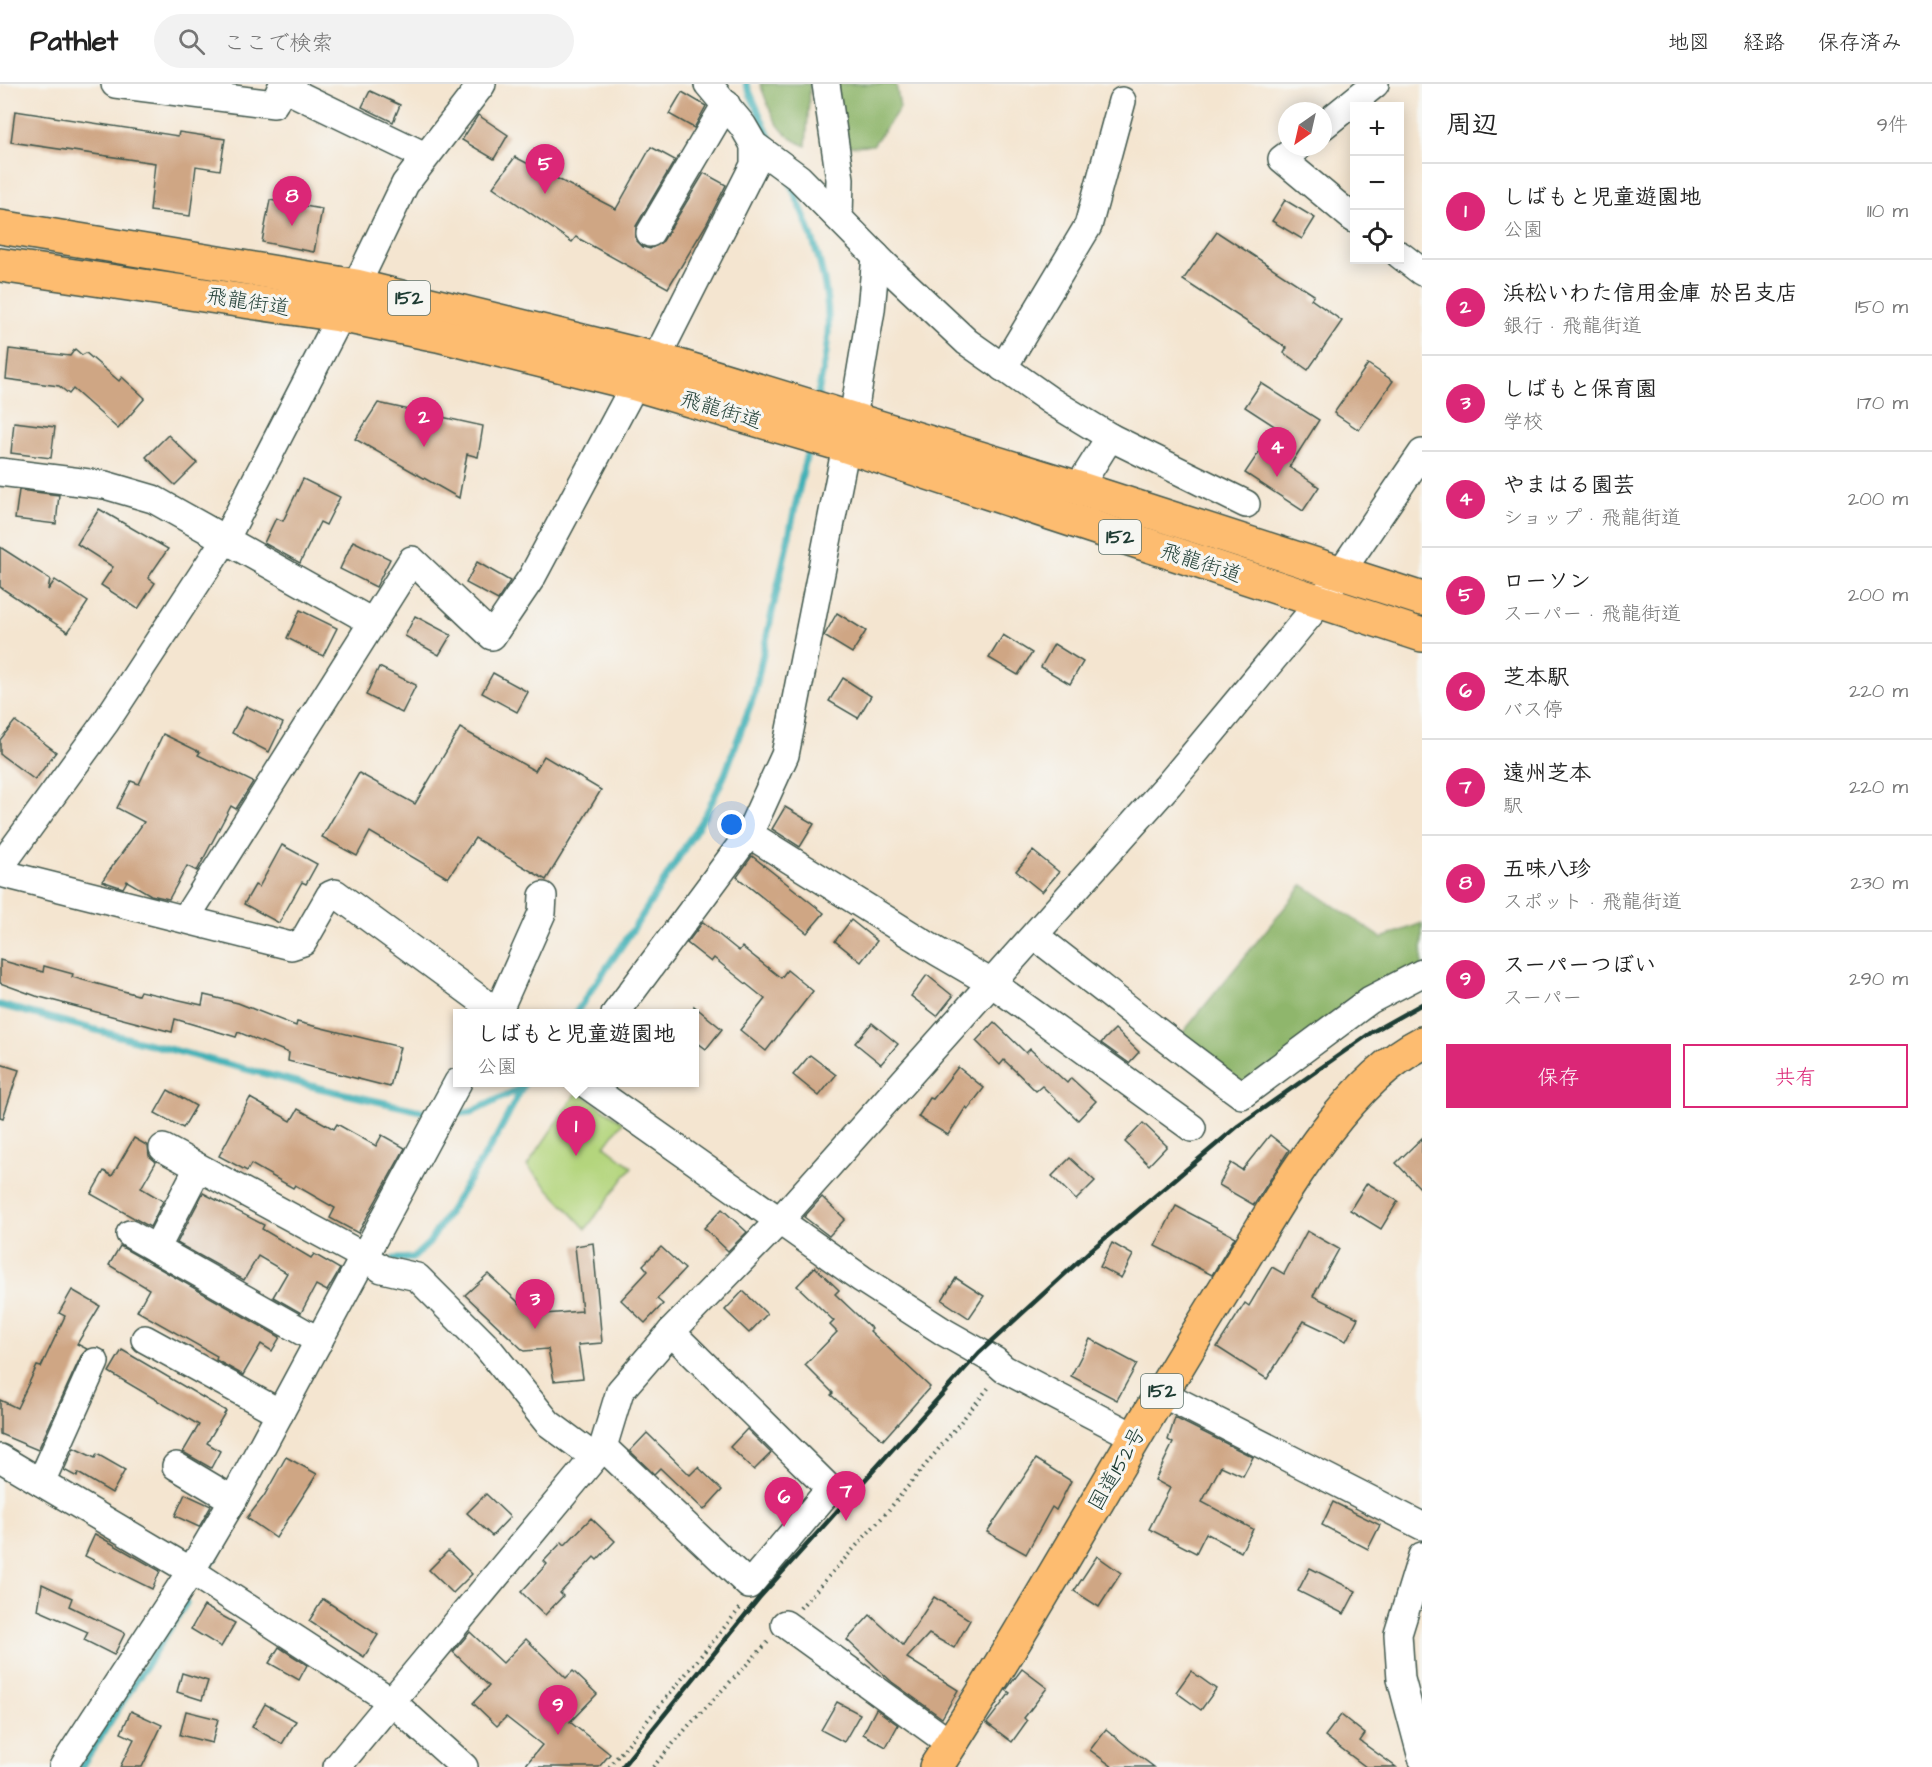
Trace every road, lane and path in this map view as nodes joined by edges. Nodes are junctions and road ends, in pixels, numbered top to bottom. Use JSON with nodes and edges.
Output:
{"nodes":[{"id":1,"x":115,"y":84,"type":"edge"},
{"id":2,"x":482,"y":84,"type":"edge"},
{"id":3,"x":708,"y":84,"type":"edge"},
{"id":4,"x":826,"y":84,"type":"edge"},
{"id":5,"x":1375,"y":84,"type":"edge"},
{"id":6,"x":283,"y":86,"type":"edge"},
{"id":7,"x":1122,"y":101,"type":"dead end"},
{"id":8,"x":726,"y":104,"type":"junction"},
{"id":9,"x":1332,"y":119,"type":"edge"},
{"id":10,"x":758,"y":148,"type":"junction"},
{"id":11,"x":425,"y":156,"type":"junction"},
{"id":12,"x":1286,"y":156,"type":"edge"},
{"id":13,"x":1350,"y":216,"type":"edge"},
{"id":14,"x":839,"y":217,"type":"junction"},
{"id":15,"x":0,"y":227,"type":"edge"},
{"id":16,"x":650,"y":233,"type":"dead end"},
{"id":17,"x":876,"y":256,"type":"junction"},
{"id":18,"x":1404,"y":258,"type":"edge"},
{"id":19,"x":0,"y":265,"type":"edge"},
{"id":20,"x":1422,"y":272,"type":"edge"},
{"id":21,"x":356,"y":286,"type":"junction"},
{"id":22,"x":339,"y":315,"type":"junction"},
{"id":23,"x":656,"y":358,"type":"junction"},
{"id":24,"x":1003,"y":368,"type":"junction"},
{"id":25,"x":635,"y":384,"type":"junction"},
{"id":26,"x":826,"y":426,"type":"junction"},
{"id":27,"x":1110,"y":437,"type":"junction"},
{"id":28,"x":1422,"y":453,"type":"edge"},
{"id":29,"x":0,"y":472,"type":"edge"},
{"id":30,"x":1078,"y":488,"type":"junction"},
{"id":31,"x":1246,"y":504,"type":"dead end"},
{"id":32,"x":225,"y":540,"type":"junction"},
{"id":33,"x":1340,"y":572,"type":"junction"},
{"id":34,"x":1422,"y":599,"type":"edge"},
{"id":35,"x":1321,"y":601,"type":"junction"},
{"id":36,"x":372,"y":622,"type":"junction"},
{"id":37,"x":1422,"y":635,"type":"edge"},
{"id":38,"x":748,"y":834,"type":"junction"},
{"id":39,"x":0,"y":867,"type":"edge"},
{"id":40,"x":0,"y":873,"type":"edge"},
{"id":41,"x":543,"y":896,"type":"dead end"},
{"id":42,"x":186,"y":918,"type":"junction"},
{"id":43,"x":1035,"y":936,"type":"junction"},
{"id":44,"x":1422,"y":973,"type":"edge"},
{"id":45,"x":993,"y":984,"type":"junction"},
{"id":46,"x":493,"y":1009,"type":"edge"},
{"id":47,"x":500,"y":1009,"type":"edge"},
{"id":48,"x":619,"y":1009,"type":"edge"},
{"id":49,"x":1422,"y":1043,"type":"edge"},
{"id":50,"x":589,"y":1087,"type":"edge"},
{"id":51,"x":452,"y":1091,"type":"edge"},
{"id":52,"x":1192,"y":1128,"type":"dead end"},
{"id":53,"x":163,"y":1148,"type":"dead end"},
{"id":54,"x":198,"y":1168,"type":"junction"},
{"id":55,"x":780,"y":1220,"type":"junction"},
{"id":56,"x":130,"y":1234,"type":"dead end"},
{"id":57,"x":156,"y":1249,"type":"junction"},
{"id":58,"x":367,"y":1268,"type":"junction"},
{"id":59,"x":671,"y":1332,"type":"junction"},
{"id":60,"x":145,"y":1339,"type":"dead end"},
{"id":61,"x":319,"y":1341,"type":"junction"},
{"id":62,"x":95,"y":1362,"type":"dead end"},
{"id":63,"x":1004,"y":1369,"type":"junction"},
{"id":64,"x":1161,"y":1393,"type":"junction"},
{"id":65,"x":292,"y":1405,"type":"junction"},
{"id":66,"x":1135,"y":1437,"type":"junction"},
{"id":67,"x":598,"y":1452,"type":"junction"},
{"id":68,"x":0,"y":1458,"type":"edge"},
{"id":69,"x":176,"y":1466,"type":"dead end"},
{"id":70,"x":41,"y":1482,"type":"junction"},
{"id":71,"x":233,"y":1500,"type":"junction"},
{"id":72,"x":1422,"y":1526,"type":"edge"},
{"id":73,"x":1422,"y":1556,"type":"edge"},
{"id":74,"x":200,"y":1577,"type":"junction"},
{"id":75,"x":749,"y":1585,"type":"junction"},
{"id":76,"x":785,"y":1624,"type":"junction"},
{"id":77,"x":391,"y":1701,"type":"junction"},
{"id":78,"x":944,"y":1755,"type":"edge"},
{"id":79,"x":1422,"y":1758,"type":"edge"},
{"id":80,"x":63,"y":1767,"type":"edge"},
{"id":81,"x":337,"y":1767,"type":"edge"},
{"id":82,"x":464,"y":1767,"type":"edge"},
{"id":83,"x":609,"y":1767,"type":"edge"},
{"id":84,"x":653,"y":1767,"type":"edge"}],
"edges":[{"from":1,"to":6,"type":"street"},
{"from":2,"to":11,"type":"street"},
{"from":3,"to":8,"type":"street"},
{"from":4,"to":14,"type":"street"},
{"from":5,"to":9,"type":"street"},
{"from":6,"to":11,"type":"street"},
{"from":7,"to":24,"type":"street"},
{"from":8,"to":10,"type":"street"},
{"from":8,"to":16,"type":"street"},
{"from":10,"to":14,"type":"street"},
{"from":10,"to":23,"type":"street"},
{"from":11,"to":21,"type":"street"},
{"from":12,"to":13,"type":"street"},
{"from":14,"to":17,"type":"street"},
{"from":15,"to":21,"type":"highway","name":"飛龍街道","number":"152"},
{"from":17,"to":24,"type":"street"},
{"from":17,"to":26,"type":"street"},
{"from":18,"to":20,"type":"street"},
{"from":19,"to":22,"type":"highway","name":"飛龍街道","number":"152"},
{"from":21,"to":22,"type":"street"},
{"from":21,"to":23,"type":"highway","name":"飛龍街道","number":"152"},
{"from":22,"to":25,"type":"highway","name":"飛龍街道","number":"152"},
{"from":22,"to":32,"type":"street"},
{"from":23,"to":26,"type":"highway","name":"飛龍街道","number":"152"},
{"from":24,"to":27,"type":"street"},
{"from":25,"to":26,"type":"highway","name":"飛龍街道","number":"152"},
{"from":25,"to":36,"type":"street"},
{"from":26,"to":30,"type":"highway","name":"飛龍街道","number":"152"},
{"from":26,"to":35,"type":"highway","name":"飛龍街道","number":"152"},
{"from":26,"to":38,"type":"street"},
{"from":27,"to":30,"type":"street"},
{"from":27,"to":31,"type":"street"},
{"from":28,"to":33,"type":"street"},
{"from":29,"to":32,"type":"street"},
{"from":30,"to":33,"type":"highway","name":"飛龍街道","number":"152"},
{"from":32,"to":36,"type":"street"},
{"from":32,"to":39,"type":"street"},
{"from":33,"to":34,"type":"highway","name":"飛龍街道","number":"152"},
{"from":33,"to":35,"type":"street"},
{"from":35,"to":37,"type":"highway","name":"飛龍街道","number":"152"},
{"from":35,"to":43,"type":"street"},
{"from":36,"to":42,"type":"street"},
{"from":38,"to":45,"type":"street"},
{"from":38,"to":48,"type":"street"},
{"from":40,"to":42,"type":"street"},
{"from":41,"to":47,"type":"street"},
{"from":42,"to":46,"type":"street"},
{"from":43,"to":44,"type":"street"},
{"from":43,"to":45,"type":"street"},
{"from":45,"to":52,"type":"street"},
{"from":45,"to":55,"type":"street"},
{"from":49,"to":64,"type":"highway","name":"国道152号","number":"152"},
{"from":50,"to":55,"type":"street"},
{"from":51,"to":58,"type":"street"},
{"from":53,"to":54,"type":"street"},
{"from":54,"to":57,"type":"street"},
{"from":54,"to":58,"type":"street"},
{"from":55,"to":59,"type":"street"},
{"from":55,"to":63,"type":"street"},
{"from":56,"to":57,"type":"street"},
{"from":57,"to":61,"type":"street"},
{"from":58,"to":61,"type":"street"},
{"from":58,"to":67,"type":"street"},
{"from":59,"to":67,"type":"street"},
{"from":59,"to":75,"type":"street"},
{"from":60,"to":65,"type":"street"},
{"from":61,"to":65,"type":"street"},
{"from":62,"to":70,"type":"street"},
{"from":63,"to":66,"type":"street"},
{"from":63,"to":76,"type":"path"},
{"from":64,"to":66,"type":"highway","name":"国道152号","number":"152"},
{"from":64,"to":72,"type":"street"},
{"from":65,"to":71,"type":"street"},
{"from":66,"to":78,"type":"highway","name":"国道152号","number":"152"},
{"from":67,"to":75,"type":"street"},
{"from":67,"to":77,"type":"street"},
{"from":68,"to":70,"type":"street"},
{"from":69,"to":71,"type":"street"},
{"from":70,"to":74,"type":"street"},
{"from":71,"to":74,"type":"street"},
{"from":73,"to":79,"type":"street"},
{"from":74,"to":77,"type":"street"},
{"from":74,"to":80,"type":"street"},
{"from":75,"to":83,"type":"path"},
{"from":76,"to":78,"type":"street"},
{"from":76,"to":84,"type":"path"},
{"from":77,"to":81,"type":"street"},
{"from":77,"to":82,"type":"street"}]}
